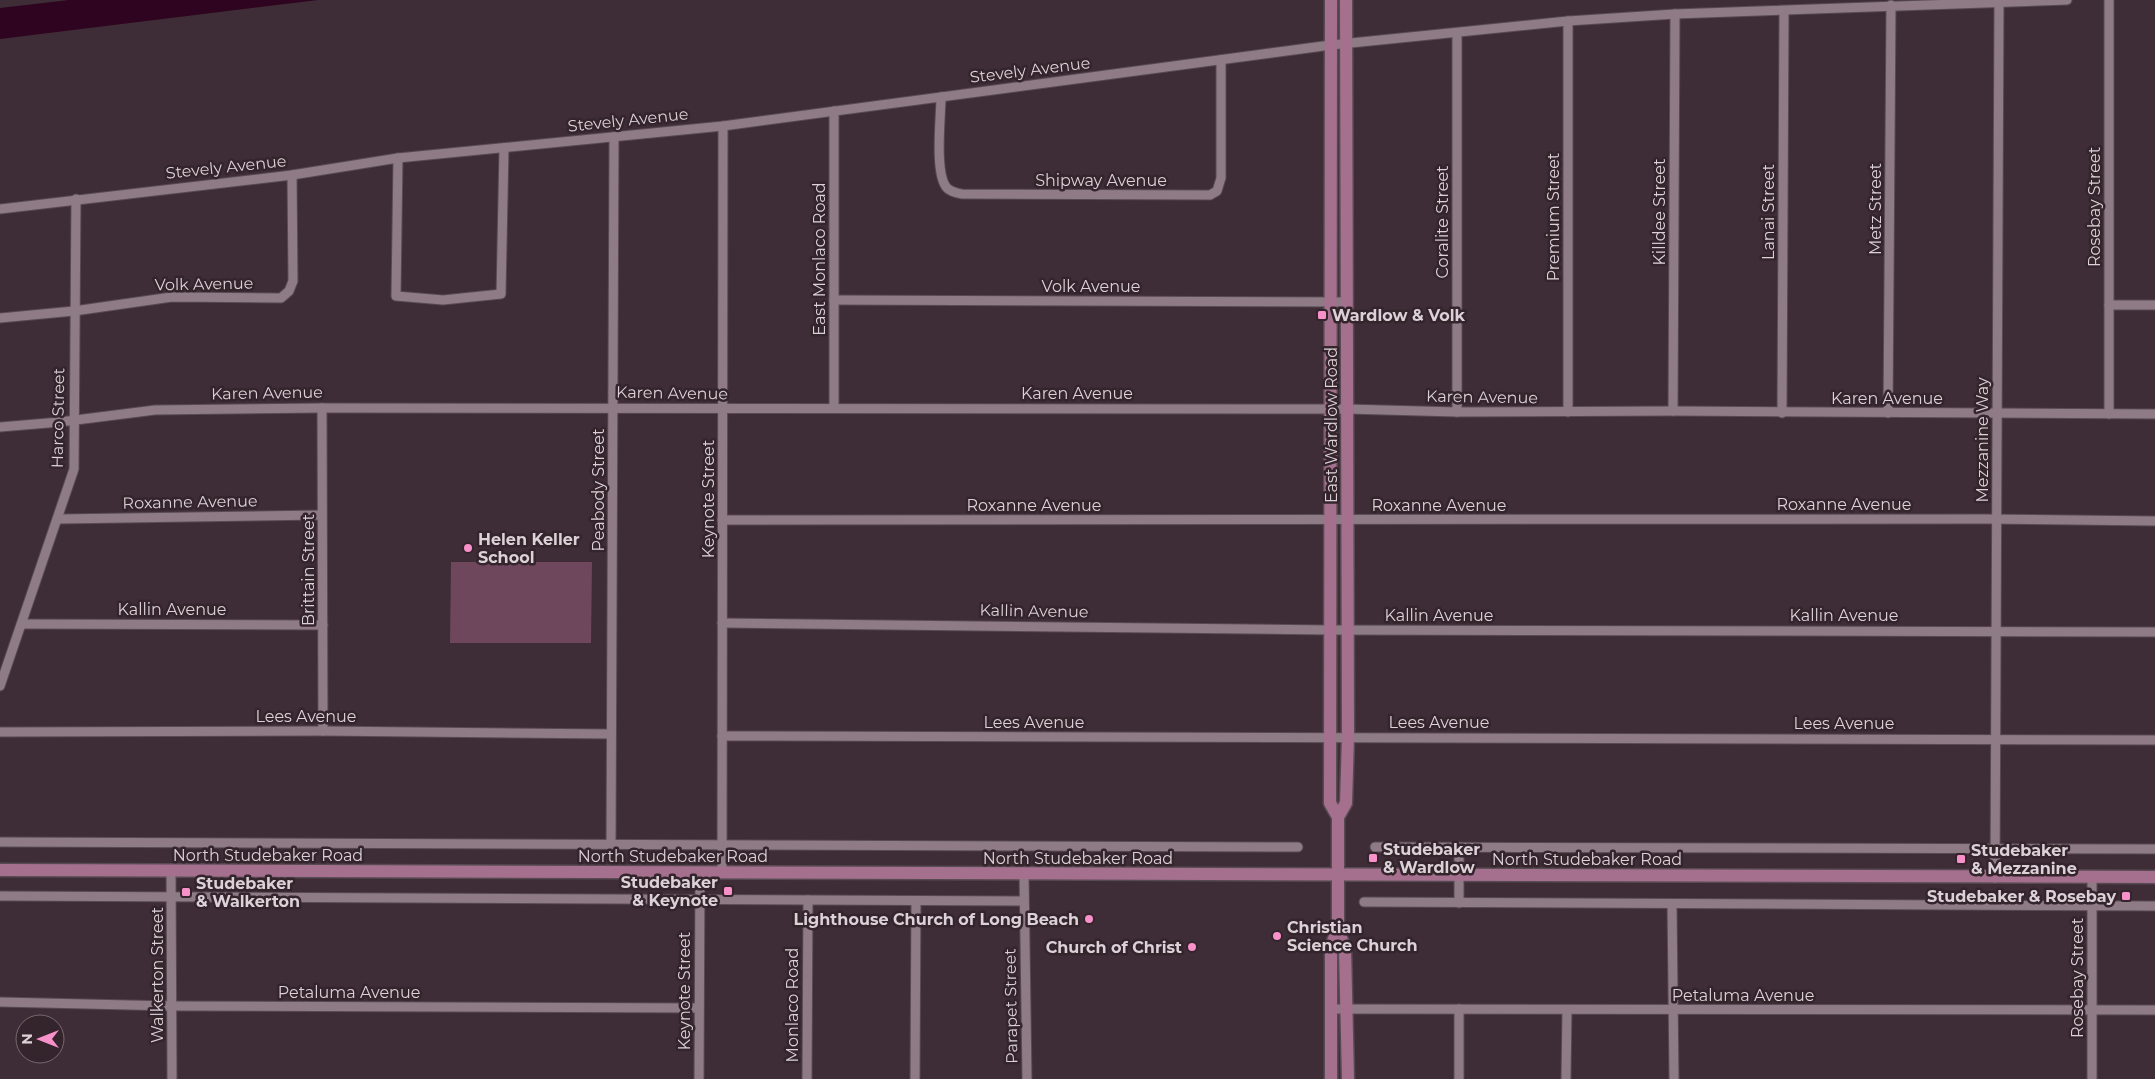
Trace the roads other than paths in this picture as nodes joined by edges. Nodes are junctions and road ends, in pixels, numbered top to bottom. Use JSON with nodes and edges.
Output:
{"nodes":[{"id":1,"x":1332,"y":0,"type":"edge"},
{"id":2,"x":1346,"y":0,"type":"edge"},
{"id":3,"x":2067,"y":0,"type":"edge"},
{"id":4,"x":2109,"y":0,"type":"edge"},
{"id":5,"x":1999,"y":2,"type":"junction"},
{"id":6,"x":1891,"y":5,"type":"junction"},
{"id":7,"x":1784,"y":11,"type":"junction"},
{"id":8,"x":1675,"y":14,"type":"junction"},
{"id":9,"x":1568,"y":21,"type":"junction"},
{"id":10,"x":1457,"y":33,"type":"junction"},
{"id":11,"x":1346,"y":44,"type":"junction"},
{"id":12,"x":1332,"y":45,"type":"junction"},
{"id":13,"x":1221,"y":60,"type":"junction"},
{"id":14,"x":941,"y":97,"type":"junction"},
{"id":15,"x":834,"y":111,"type":"junction"},
{"id":16,"x":723,"y":126,"type":"junction"},
{"id":17,"x":614,"y":137,"type":"junction"},
{"id":18,"x":504,"y":148,"type":"junction"},
{"id":19,"x":398,"y":158,"type":"junction"},
{"id":20,"x":292,"y":175,"type":"junction"},
{"id":21,"x":76,"y":199,"type":"junction"},
{"id":22,"x":0,"y":210,"type":"edge"},
{"id":23,"x":834,"y":300,"type":"junction"},
{"id":24,"x":1331,"y":302,"type":"junction"},
{"id":25,"x":1347,"y":302,"type":"junction"},
{"id":26,"x":2109,"y":305,"type":"junction"},
{"id":27,"x":2155,"y":305,"type":"edge"},
{"id":28,"x":74,"y":311,"type":"junction"},
{"id":29,"x":0,"y":318,"type":"edge"},
{"id":30,"x":614,"y":407,"type":"junction"},
{"id":31,"x":322,"y":408,"type":"junction"},
{"id":32,"x":723,"y":408,"type":"junction"},
{"id":33,"x":834,"y":408,"type":"junction"},
{"id":34,"x":1331,"y":409,"type":"junction"},
{"id":35,"x":1347,"y":409,"type":"junction"},
{"id":36,"x":1673,"y":411,"type":"junction"},
{"id":37,"x":1457,"y":412,"type":"junction"},
{"id":38,"x":1568,"y":412,"type":"junction"},
{"id":39,"x":1782,"y":413,"type":"junction"},
{"id":40,"x":1888,"y":413,"type":"junction"},
{"id":41,"x":1996,"y":413,"type":"junction"},
{"id":42,"x":2109,"y":414,"type":"junction"},
{"id":43,"x":2155,"y":414,"type":"edge"},
{"id":44,"x":74,"y":420,"type":"junction"},
{"id":45,"x":0,"y":427,"type":"edge"},
{"id":46,"x":322,"y":515,"type":"junction"},
{"id":47,"x":58,"y":519,"type":"junction"},
{"id":48,"x":1997,"y":519,"type":"junction"},
{"id":49,"x":722,"y":520,"type":"junction"},
{"id":50,"x":1331,"y":520,"type":"junction"},
{"id":51,"x":1347,"y":520,"type":"junction"},
{"id":52,"x":2155,"y":521,"type":"edge"},
{"id":53,"x":722,"y":623,"type":"junction"},
{"id":54,"x":22,"y":624,"type":"junction"},
{"id":55,"x":323,"y":625,"type":"junction"},
{"id":56,"x":1348,"y":629,"type":"junction"},
{"id":57,"x":1331,"y":630,"type":"junction"},
{"id":58,"x":1997,"y":630,"type":"junction"},
{"id":59,"x":2155,"y":632,"type":"edge"},
{"id":60,"x":0,"y":686,"type":"edge"},
{"id":61,"x":323,"y":731,"type":"junction"},
{"id":62,"x":0,"y":732,"type":"edge"},
{"id":63,"x":611,"y":734,"type":"junction"},
{"id":64,"x":722,"y":736,"type":"junction"},
{"id":65,"x":1348,"y":737,"type":"junction"},
{"id":66,"x":1331,"y":738,"type":"junction"},
{"id":67,"x":1997,"y":739,"type":"junction"},
{"id":68,"x":2155,"y":740,"type":"edge"},
{"id":69,"x":1338,"y":817,"type":"junction"},
{"id":70,"x":0,"y":842,"type":"edge"},
{"id":71,"x":611,"y":844,"type":"junction"},
{"id":72,"x":722,"y":844,"type":"junction"},
{"id":73,"x":1298,"y":847,"type":"dead end"},
{"id":74,"x":1376,"y":847,"type":"dead end"},
{"id":75,"x":1459,"y":847,"type":"junction"},
{"id":76,"x":2155,"y":849,"type":"edge"},
{"id":77,"x":1995,"y":850,"type":"junction"},
{"id":78,"x":0,"y":870,"type":"edge"},
{"id":79,"x":171,"y":871,"type":"junction"},
{"id":80,"x":700,"y":873,"type":"junction"},
{"id":81,"x":722,"y":873,"type":"junction"},
{"id":82,"x":1024,"y":873,"type":"junction"},
{"id":83,"x":1338,"y":875,"type":"junction"},
{"id":84,"x":1459,"y":876,"type":"junction"},
{"id":85,"x":1996,"y":878,"type":"junction"},
{"id":86,"x":2092,"y":878,"type":"junction"},
{"id":87,"x":2155,"y":878,"type":"edge"},
{"id":88,"x":0,"y":896,"type":"edge"},
{"id":89,"x":171,"y":898,"type":"junction"},
{"id":90,"x":700,"y":900,"type":"junction"},
{"id":91,"x":808,"y":900,"type":"junction"},
{"id":92,"x":916,"y":901,"type":"junction"},
{"id":93,"x":1024,"y":901,"type":"junction"},
{"id":94,"x":1364,"y":902,"type":"dead end"},
{"id":95,"x":1459,"y":902,"type":"junction"},
{"id":96,"x":1672,"y":904,"type":"junction"},
{"id":97,"x":2092,"y":906,"type":"junction"},
{"id":98,"x":2155,"y":906,"type":"edge"},
{"id":99,"x":1338,"y":930,"type":"junction"},
{"id":100,"x":0,"y":1002,"type":"edge"},
{"id":101,"x":172,"y":1006,"type":"junction"},
{"id":102,"x":699,"y":1008,"type":"junction"},
{"id":103,"x":1331,"y":1009,"type":"junction"},
{"id":104,"x":1348,"y":1009,"type":"junction"},
{"id":105,"x":1459,"y":1009,"type":"junction"},
{"id":106,"x":1674,"y":1009,"type":"junction"},
{"id":107,"x":1567,"y":1010,"type":"junction"},
{"id":108,"x":2093,"y":1010,"type":"junction"},
{"id":109,"x":2155,"y":1010,"type":"edge"},
{"id":110,"x":172,"y":1079,"type":"edge"},
{"id":111,"x":699,"y":1079,"type":"edge"},
{"id":112,"x":807,"y":1079,"type":"edge"},
{"id":113,"x":915,"y":1079,"type":"edge"},
{"id":114,"x":1027,"y":1079,"type":"edge"},
{"id":115,"x":1331,"y":1079,"type":"edge"},
{"id":116,"x":1348,"y":1079,"type":"edge"},
{"id":117,"x":1458,"y":1079,"type":"edge"},
{"id":118,"x":1566,"y":1079,"type":"edge"},
{"id":119,"x":1674,"y":1079,"type":"edge"},
{"id":120,"x":2092,"y":1079,"type":"edge"}],
"edges":[{"from":1,"to":12,"type":"main road","name":"East Wardlow Road"},
{"from":2,"to":11,"type":"main road","name":"East Wardlow Road"},
{"from":3,"to":5,"type":"street","name":"Stevely Avenue"},
{"from":4,"to":26,"type":"street","name":"Rosebay Street"},
{"from":5,"to":6,"type":"street","name":"Stevely Avenue"},
{"from":5,"to":41,"type":"street","name":"Mezzanine Way"},
{"from":6,"to":7,"type":"street","name":"Stevely Avenue"},
{"from":6,"to":40,"type":"street","name":"Metz Street"},
{"from":7,"to":8,"type":"street","name":"Stevely Avenue"},
{"from":7,"to":39,"type":"street","name":"Lanai Street"},
{"from":8,"to":9,"type":"street","name":"Stevely Avenue"},
{"from":8,"to":36,"type":"street","name":"Killdee Street"},
{"from":9,"to":10,"type":"street","name":"Stevely Avenue"},
{"from":9,"to":38,"type":"street","name":"Premium Street"},
{"from":10,"to":11,"type":"street","name":"Stevely Avenue"},
{"from":10,"to":37,"type":"street","name":"Coralite Street"},
{"from":11,"to":12,"type":"street","name":"Stevely Avenue"},
{"from":11,"to":25,"type":"main road","name":"East Wardlow Road"},
{"from":12,"to":13,"type":"street","name":"Stevely Avenue"},
{"from":12,"to":24,"type":"main road","name":"East Wardlow Road"},
{"from":13,"to":14,"type":"street","name":"Stevely Avenue"},
{"from":13,"to":14,"type":"street","name":"Shipway Avenue"},
{"from":14,"to":15,"type":"street","name":"Stevely Avenue"},
{"from":15,"to":16,"type":"street","name":"Stevely Avenue"},
{"from":15,"to":23,"type":"street","name":"East Monlaco Road"},
{"from":16,"to":17,"type":"street","name":"Stevely Avenue"},
{"from":16,"to":32,"type":"street","name":"Keynote Street"},
{"from":17,"to":18,"type":"street","name":"Stevely Avenue"},
{"from":17,"to":30,"type":"street","name":"Peabody Street"},
{"from":18,"to":19,"type":"street","name":"Stevely Avenue"},
{"from":18,"to":19,"type":"street"},
{"from":19,"to":20,"type":"street","name":"Stevely Avenue"},
{"from":20,"to":21,"type":"street","name":"Stevely Avenue"},
{"from":20,"to":28,"type":"street","name":"Volk Avenue"},
{"from":21,"to":22,"type":"street","name":"Stevely Avenue"},
{"from":21,"to":28,"type":"street","name":"Harco Street"},
{"from":23,"to":24,"type":"street","name":"Volk Avenue"},
{"from":23,"to":33,"type":"street","name":"East Monlaco Road"},
{"from":24,"to":25,"type":"street","name":"Volk Avenue"},
{"from":24,"to":34,"type":"main road","name":"East Wardlow Road"},
{"from":25,"to":35,"type":"main road","name":"East Wardlow Road"},
{"from":26,"to":27,"type":"street"},
{"from":26,"to":42,"type":"street","name":"Rosebay Street"},
{"from":28,"to":29,"type":"street","name":"Volk Avenue"},
{"from":28,"to":44,"type":"street","name":"Harco Street"},
{"from":30,"to":31,"type":"street","name":"Karen Avenue"},
{"from":30,"to":32,"type":"street","name":"Karen Avenue"},
{"from":30,"to":63,"type":"street","name":"Peabody Street"},
{"from":31,"to":44,"type":"street","name":"Karen Avenue"},
{"from":31,"to":46,"type":"street","name":"Brittain Street"},
{"from":32,"to":33,"type":"street","name":"Karen Avenue"},
{"from":32,"to":49,"type":"street","name":"Keynote Street"},
{"from":33,"to":34,"type":"street","name":"Karen Avenue"},
{"from":34,"to":35,"type":"street","name":"Karen Avenue"},
{"from":34,"to":50,"type":"main road","name":"East Wardlow Road"},
{"from":35,"to":37,"type":"street","name":"Karen Avenue"},
{"from":35,"to":51,"type":"main road","name":"East Wardlow Road"},
{"from":36,"to":38,"type":"street","name":"Karen Avenue"},
{"from":36,"to":39,"type":"street","name":"Karen Avenue"},
{"from":37,"to":38,"type":"street","name":"Karen Avenue"},
{"from":39,"to":40,"type":"street","name":"Karen Avenue"},
{"from":40,"to":41,"type":"street","name":"Karen Avenue"},
{"from":41,"to":42,"type":"street","name":"Karen Avenue"},
{"from":41,"to":48,"type":"street","name":"Mezzanine Way"},
{"from":42,"to":43,"type":"street","name":"Karen Avenue"},
{"from":44,"to":45,"type":"street","name":"Karen Avenue"},
{"from":44,"to":47,"type":"street","name":"Harco Street"},
{"from":46,"to":47,"type":"street","name":"Roxanne Avenue"},
{"from":46,"to":55,"type":"street","name":"Brittain Street"},
{"from":47,"to":54,"type":"street","name":"Harco Street"},
{"from":48,"to":51,"type":"street","name":"Roxanne Avenue"},
{"from":48,"to":52,"type":"street","name":"Roxanne Avenue"},
{"from":48,"to":58,"type":"street","name":"Mezzanine Way"},
{"from":49,"to":50,"type":"street","name":"Roxanne Avenue"},
{"from":49,"to":53,"type":"street","name":"Keynote Street"},
{"from":50,"to":51,"type":"street","name":"Roxanne Avenue"},
{"from":50,"to":57,"type":"main road","name":"East Wardlow Road"},
{"from":51,"to":56,"type":"main road","name":"East Wardlow Road"},
{"from":53,"to":57,"type":"street","name":"Kallin Avenue"},
{"from":53,"to":64,"type":"street","name":"Keynote Street"},
{"from":54,"to":55,"type":"street","name":"Kallin Avenue"},
{"from":54,"to":60,"type":"street","name":"Harco Street"},
{"from":55,"to":61,"type":"street","name":"Brittain Street"},
{"from":56,"to":57,"type":"street","name":"Kallin Avenue"},
{"from":56,"to":58,"type":"street","name":"Kallin Avenue"},
{"from":56,"to":65,"type":"main road","name":"East Wardlow Road"},
{"from":57,"to":66,"type":"main road","name":"East Wardlow Road"},
{"from":58,"to":59,"type":"street","name":"Kallin Avenue"},
{"from":58,"to":67,"type":"street","name":"Mezzanine Way"},
{"from":61,"to":62,"type":"street","name":"Lees Avenue"},
{"from":61,"to":63,"type":"street","name":"Lees Avenue"},
{"from":63,"to":71,"type":"street","name":"Peabody Street"},
{"from":64,"to":66,"type":"street","name":"Lees Avenue"},
{"from":64,"to":72,"type":"street","name":"Keynote Street"},
{"from":65,"to":66,"type":"street","name":"Lees Avenue"},
{"from":65,"to":67,"type":"street","name":"Lees Avenue"},
{"from":65,"to":69,"type":"main road","name":"East Wardlow Road"},
{"from":66,"to":69,"type":"main road","name":"East Wardlow Road"},
{"from":67,"to":68,"type":"street","name":"Lees Avenue"},
{"from":67,"to":77,"type":"street","name":"Mezzanine Way"},
{"from":69,"to":83,"type":"main road","name":"East Wardlow Road"},
{"from":70,"to":71,"type":"street","name":"North Studebaker Road"},
{"from":71,"to":72,"type":"street","name":"North Studebaker Road"},
{"from":72,"to":73,"type":"street","name":"North Studebaker Road"},
{"from":72,"to":81,"type":"street","name":"Keynote Street"},
{"from":74,"to":75,"type":"street","name":"North Studebaker Road"},
{"from":75,"to":77,"type":"street","name":"North Studebaker Road"},
{"from":75,"to":84,"type":"street"},
{"from":76,"to":77,"type":"street","name":"North Studebaker Road"},
{"from":77,"to":85,"type":"street","name":"Mezzanine Way"},
{"from":78,"to":79,"type":"main road","name":"North Studebaker Road"},
{"from":79,"to":80,"type":"main road","name":"North Studebaker Road"},
{"from":79,"to":89,"type":"street","name":"Walkerton Street"},
{"from":80,"to":81,"type":"main road","name":"North Studebaker Road"},
{"from":80,"to":90,"type":"street","name":"Keynote Street"},
{"from":81,"to":82,"type":"main road","name":"North Studebaker Road"},
{"from":82,"to":83,"type":"main road","name":"North Studebaker Road"},
{"from":82,"to":93,"type":"street","name":"Parapet Street"},
{"from":83,"to":84,"type":"main road","name":"North Studebaker Road"},
{"from":83,"to":99,"type":"main road","name":"East Wardlow Road"},
{"from":84,"to":85,"type":"main road","name":"North Studebaker Road"},
{"from":84,"to":95,"type":"street"},
{"from":85,"to":86,"type":"main road","name":"North Studebaker Road"},
{"from":86,"to":87,"type":"main road","name":"North Studebaker Road"},
{"from":86,"to":97,"type":"street","name":"Rosebay Street"},
{"from":88,"to":89,"type":"street"},
{"from":89,"to":90,"type":"street"},
{"from":89,"to":101,"type":"street","name":"Walkerton Street"},
{"from":90,"to":91,"type":"street"},
{"from":90,"to":102,"type":"street","name":"Keynote Street"},
{"from":91,"to":92,"type":"street"},
{"from":91,"to":112,"type":"street","name":"Monlaco Road"},
{"from":92,"to":93,"type":"street"},
{"from":92,"to":113,"type":"street"},
{"from":93,"to":114,"type":"street","name":"Parapet Street"},
{"from":94,"to":95,"type":"street"},
{"from":95,"to":96,"type":"street"},
{"from":96,"to":97,"type":"street"},
{"from":96,"to":106,"type":"street"},
{"from":97,"to":98,"type":"street"},
{"from":97,"to":108,"type":"street","name":"Rosebay Street"},
{"from":99,"to":103,"type":"main road","name":"East Wardlow Road"},
{"from":99,"to":104,"type":"main road","name":"East Wardlow Road"},
{"from":100,"to":101,"type":"street","name":"Petaluma Avenue"},
{"from":101,"to":102,"type":"street","name":"Petaluma Avenue"},
{"from":101,"to":110,"type":"street","name":"Walkerton Street"},
{"from":102,"to":111,"type":"street","name":"Keynote Street"},
{"from":103,"to":104,"type":"street","name":"Petaluma Avenue"},
{"from":103,"to":115,"type":"main road","name":"East Wardlow Road"},
{"from":104,"to":105,"type":"street","name":"Petaluma Avenue"},
{"from":104,"to":116,"type":"main road","name":"East Wardlow Road"},
{"from":105,"to":107,"type":"street","name":"Petaluma Avenue"},
{"from":105,"to":117,"type":"street"},
{"from":106,"to":107,"type":"street","name":"Petaluma Avenue"},
{"from":106,"to":108,"type":"street","name":"Petaluma Avenue"},
{"from":106,"to":119,"type":"street"},
{"from":107,"to":118,"type":"street"},
{"from":108,"to":109,"type":"street","name":"Petaluma Avenue"},
{"from":108,"to":120,"type":"street","name":"Rosebay Street"}]}
